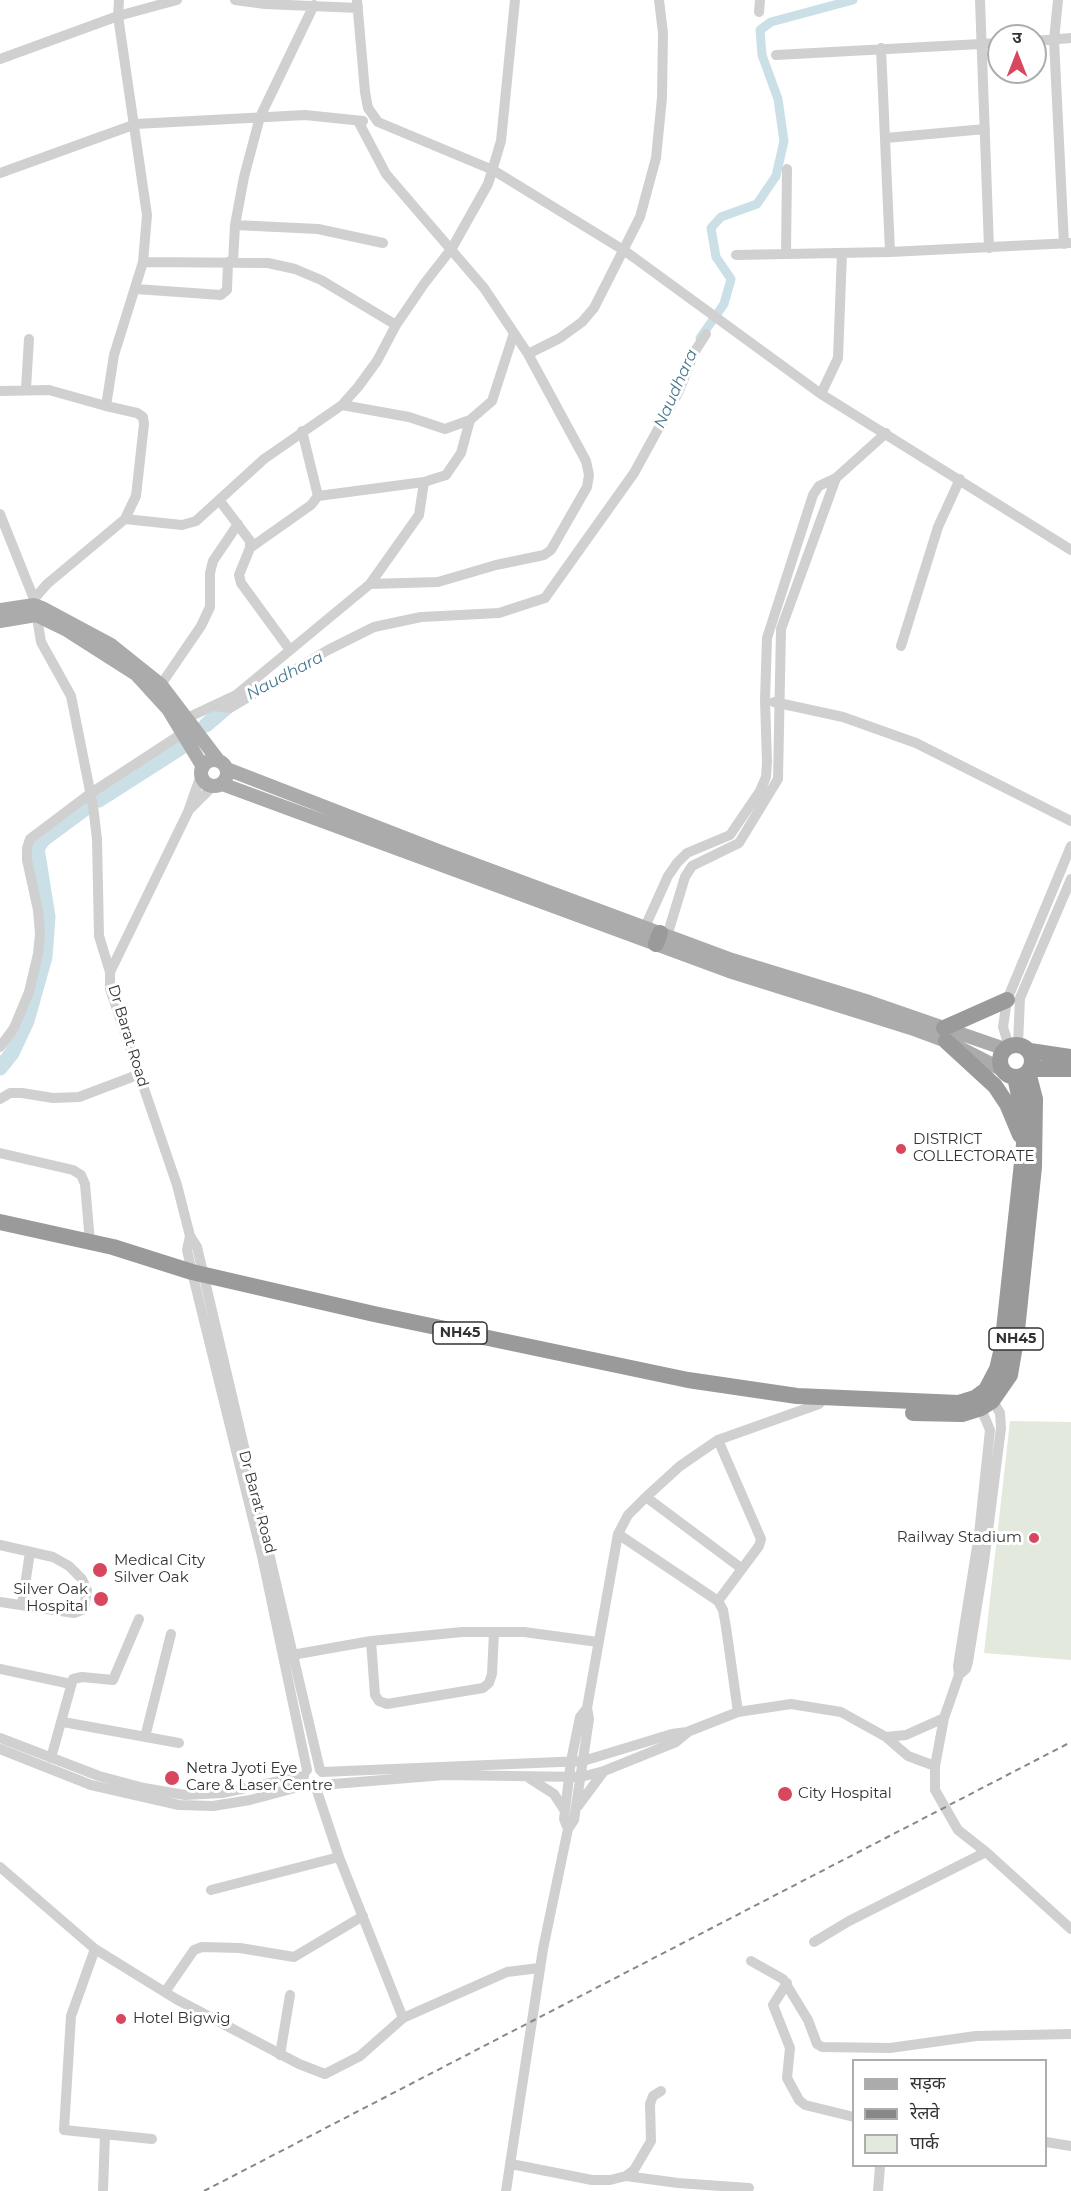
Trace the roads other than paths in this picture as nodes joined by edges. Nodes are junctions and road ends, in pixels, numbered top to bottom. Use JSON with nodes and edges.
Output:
{"nodes":[{"id":1,"x":119,"y":0,"type":"edge"},
{"id":2,"x":177,"y":0,"type":"edge"},
{"id":3,"x":235,"y":0,"type":"edge"},
{"id":4,"x":515,"y":0,"type":"edge"},
{"id":5,"x":659,"y":0,"type":"edge"},
{"id":6,"x":760,"y":0,"type":"edge"},
{"id":7,"x":980,"y":0,"type":"edge"},
{"id":8,"x":1058,"y":0,"type":"edge"},
{"id":9,"x":358,"y":4,"type":"edge"},
{"id":10,"x":314,"y":5,"type":"junction"},
{"id":11,"x":759,"y":12,"type":"dead end"},
{"id":12,"x":118,"y":16,"type":"junction"},
{"id":13,"x":1071,"y":38,"type":"edge"},
{"id":14,"x":1047,"y":40,"type":"edge"},
{"id":15,"x":1054,"y":40,"type":"junction"},
{"id":16,"x":981,"y":44,"type":"junction"},
{"id":17,"x":987,"y":44,"type":"edge"},
{"id":18,"x":881,"y":48,"type":"junction"},
{"id":19,"x":776,"y":55,"type":"dead end"},
{"id":20,"x":0,"y":59,"type":"edge"},
{"id":21,"x":260,"y":117,"type":"junction"},
{"id":22,"x":358,"y":121,"type":"junction"},
{"id":23,"x":378,"y":122,"type":"junction"},
{"id":24,"x":136,"y":124,"type":"junction"},
{"id":25,"x":985,"y":129,"type":"junction"},
{"id":26,"x":886,"y":138,"type":"junction"},
{"id":27,"x":787,"y":169,"type":"dead end"},
{"id":28,"x":493,"y":170,"type":"junction"},
{"id":29,"x":0,"y":173,"type":"edge"},
{"id":30,"x":235,"y":225,"type":"junction"},
{"id":31,"x":383,"y":243,"type":"dead end"},
{"id":32,"x":1067,"y":244,"type":"edge"},
{"id":33,"x":452,"y":248,"type":"junction"},
{"id":34,"x":989,"y":248,"type":"junction"},
{"id":35,"x":625,"y":251,"type":"junction"},
{"id":36,"x":890,"y":252,"type":"junction"},
{"id":37,"x":842,"y":253,"type":"junction"},
{"id":38,"x":786,"y":254,"type":"junction"},
{"id":39,"x":736,"y":255,"type":"dead end"},
{"id":40,"x":142,"y":262,"type":"junction"},
{"id":41,"x":230,"y":262,"type":"junction"},
{"id":42,"x":136,"y":289,"type":"junction"},
{"id":43,"x":396,"y":326,"type":"junction"},
{"id":44,"x":514,"y":333,"type":"junction"},
{"id":45,"x":706,"y":334,"type":"dead end"},
{"id":46,"x":29,"y":339,"type":"dead end"},
{"id":47,"x":528,"y":354,"type":"junction"},
{"id":48,"x":26,"y":388,"type":"junction"},
{"id":49,"x":0,"y":392,"type":"edge"},
{"id":50,"x":821,"y":394,"type":"junction"},
{"id":51,"x":342,"y":405,"type":"junction"},
{"id":52,"x":106,"y":406,"type":"junction"},
{"id":53,"x":470,"y":420,"type":"junction"},
{"id":54,"x":302,"y":431,"type":"junction"},
{"id":55,"x":886,"y":433,"type":"junction"},
{"id":56,"x":836,"y":478,"type":"junction"},
{"id":57,"x":960,"y":479,"type":"junction"},
{"id":58,"x":424,"y":482,"type":"junction"},
{"id":59,"x":318,"y":496,"type":"junction"},
{"id":60,"x":220,"y":501,"type":"junction"},
{"id":61,"x":0,"y":514,"type":"edge"},
{"id":62,"x":125,"y":519,"type":"junction"},
{"id":63,"x":238,"y":524,"type":"junction"},
{"id":64,"x":250,"y":548,"type":"junction"},
{"id":65,"x":1071,"y":550,"type":"edge"},
{"id":66,"x":370,"y":585,"type":"junction"},
{"id":67,"x":35,"y":607,"type":"junction"},
{"id":68,"x":0,"y":610,"type":"edge"},
{"id":69,"x":0,"y":621,"type":"edge"},
{"id":70,"x":901,"y":646,"type":"dead end"},
{"id":71,"x":290,"y":650,"type":"junction"},
{"id":72,"x":158,"y":689,"type":"junction"},
{"id":73,"x":765,"y":700,"type":"junction"},
{"id":74,"x":779,"y":703,"type":"junction"},
{"id":75,"x":214,"y":706,"type":"junction"},
{"id":76,"x":184,"y":726,"type":"junction"},
{"id":77,"x":222,"y":765,"type":"junction"},
{"id":78,"x":202,"y":771,"type":"junction"},
{"id":79,"x":218,"y":785,"type":"junction"},
{"id":80,"x":91,"y":793,"type":"junction"},
{"id":81,"x":188,"y":812,"type":"junction"},
{"id":82,"x":1071,"y":820,"type":"edge"},
{"id":83,"x":1071,"y":846,"type":"edge"},
{"id":84,"x":1071,"y":879,"type":"edge"},
{"id":85,"x":657,"y":935,"type":"junction"},
{"id":86,"x":110,"y":972,"type":"junction"},
{"id":87,"x":1008,"y":1000,"type":"junction"},
{"id":88,"x":945,"y":1035,"type":"junction"},
{"id":89,"x":0,"y":1047,"type":"edge"},
{"id":90,"x":1015,"y":1047,"type":"junction"},
{"id":91,"x":1071,"y":1057,"type":"edge"},
{"id":92,"x":1071,"y":1070,"type":"edge"},
{"id":93,"x":1019,"y":1072,"type":"junction"},
{"id":94,"x":140,"y":1074,"type":"junction"},
{"id":95,"x":0,"y":1099,"type":"edge"},
{"id":96,"x":1024,"y":1144,"type":"junction"},
{"id":97,"x":0,"y":1153,"type":"edge"},
{"id":98,"x":0,"y":1222,"type":"edge"},
{"id":99,"x":0,"y":1232,"type":"edge"},
{"id":100,"x":90,"y":1242,"type":"junction"},
{"id":101,"x":127,"y":1254,"type":"junction"},
{"id":102,"x":198,"y":1273,"type":"junction"},
{"id":103,"x":984,"y":1399,"type":"junction"},
{"id":104,"x":822,"y":1400,"type":"junction"},
{"id":105,"x":718,"y":1440,"type":"junction"},
{"id":106,"x":645,"y":1497,"type":"junction"},
{"id":107,"x":618,"y":1534,"type":"junction"},
{"id":108,"x":0,"y":1545,"type":"edge"},
{"id":109,"x":30,"y":1552,"type":"junction"},
{"id":110,"x":741,"y":1568,"type":"junction"},
{"id":111,"x":718,"y":1601,"type":"junction"},
{"id":112,"x":0,"y":1602,"type":"edge"},
{"id":113,"x":22,"y":1605,"type":"junction"},
{"id":114,"x":139,"y":1619,"type":"dead end"},
{"id":115,"x":494,"y":1632,"type":"junction"},
{"id":116,"x":171,"y":1634,"type":"dead end"},
{"id":117,"x":371,"y":1641,"type":"junction"},
{"id":118,"x":598,"y":1642,"type":"junction"},
{"id":119,"x":292,"y":1655,"type":"junction"},
{"id":120,"x":1,"y":1672,"type":"edge"},
{"id":121,"x":71,"y":1684,"type":"junction"},
{"id":122,"x":587,"y":1708,"type":"junction"},
{"id":123,"x":738,"y":1712,"type":"junction"},
{"id":124,"x":944,"y":1718,"type":"junction"},
{"id":125,"x":63,"y":1722,"type":"junction"},
{"id":126,"x":687,"y":1732,"type":"junction"},
{"id":127,"x":146,"y":1737,"type":"junction"},
{"id":128,"x":886,"y":1737,"type":"junction"},
{"id":129,"x":0,"y":1738,"type":"edge"},
{"id":130,"x":179,"y":1743,"type":"dead end"},
{"id":131,"x":0,"y":1749,"type":"edge"},
{"id":132,"x":51,"y":1758,"type":"junction"},
{"id":133,"x":571,"y":1761,"type":"junction"},
{"id":134,"x":583,"y":1761,"type":"junction"},
{"id":135,"x":935,"y":1766,"type":"junction"},
{"id":136,"x":321,"y":1771,"type":"junction"},
{"id":137,"x":604,"y":1771,"type":"junction"},
{"id":138,"x":526,"y":1776,"type":"junction"},
{"id":139,"x":575,"y":1777,"type":"junction"},
{"id":140,"x":311,"y":1781,"type":"junction"},
{"id":141,"x":570,"y":1810,"type":"junction"},
{"id":142,"x":986,"y":1852,"type":"junction"},
{"id":143,"x":339,"y":1857,"type":"junction"},
{"id":144,"x":0,"y":1867,"type":"edge"},
{"id":145,"x":211,"y":1890,"type":"dead end"},
{"id":146,"x":1071,"y":1911,"type":"edge"},
{"id":147,"x":363,"y":1916,"type":"junction"},
{"id":148,"x":1062,"y":1921,"type":"junction"},
{"id":149,"x":1071,"y":1929,"type":"edge"},
{"id":150,"x":814,"y":1942,"type":"dead end"},
{"id":151,"x":95,"y":1949,"type":"junction"},
{"id":152,"x":751,"y":1961,"type":"dead end"},
{"id":153,"x":539,"y":1968,"type":"junction"},
{"id":154,"x":786,"y":1983,"type":"junction"},
{"id":155,"x":165,"y":1992,"type":"junction"},
{"id":156,"x":290,"y":1995,"type":"dead end"},
{"id":157,"x":403,"y":2018,"type":"junction"},
{"id":158,"x":1071,"y":2034,"type":"edge"},
{"id":159,"x":280,"y":2055,"type":"junction"},
{"id":160,"x":661,"y":2091,"type":"dead end"},
{"id":161,"x":852,"y":2117,"type":"edge"},
{"id":162,"x":105,"y":2134,"type":"junction"},
{"id":163,"x":152,"y":2139,"type":"dead end"},
{"id":164,"x":1047,"y":2142,"type":"edge"},
{"id":165,"x":1071,"y":2146,"type":"edge"},
{"id":166,"x":511,"y":2164,"type":"junction"},
{"id":167,"x":880,"y":2167,"type":"edge"},
{"id":168,"x":626,"y":2176,"type":"junction"},
{"id":169,"x":749,"y":2188,"type":"dead end"},
{"id":170,"x":104,"y":2191,"type":"edge"},
{"id":171,"x":506,"y":2191,"type":"edge"},
{"id":172,"x":878,"y":2191,"type":"edge"}],
"edges":[{"from":1,"to":12,"type":"street"},
{"from":2,"to":12,"type":"street"},
{"from":3,"to":10,"type":"street"},
{"from":4,"to":28,"type":"street"},
{"from":5,"to":35,"type":"street"},
{"from":6,"to":11,"type":"street"},
{"from":7,"to":16,"type":"street"},
{"from":8,"to":15,"type":"street"},
{"from":9,"to":10,"type":"street"},
{"from":9,"to":23,"type":"street"},
{"from":10,"to":21,"type":"street"},
{"from":12,"to":20,"type":"street"},
{"from":12,"to":24,"type":"street"},
{"from":13,"to":15,"type":"street"},
{"from":14,"to":15,"type":"street"},
{"from":15,"to":32,"type":"street"},
{"from":16,"to":17,"type":"street"},
{"from":16,"to":18,"type":"street"},
{"from":16,"to":25,"type":"street"},
{"from":18,"to":19,"type":"street"},
{"from":18,"to":26,"type":"street"},
{"from":21,"to":22,"type":"street"},
{"from":21,"to":24,"type":"street"},
{"from":21,"to":30,"type":"street"},
{"from":22,"to":23,"type":"street"},
{"from":22,"to":33,"type":"street"},
{"from":23,"to":28,"type":"street"},
{"from":24,"to":29,"type":"street"},
{"from":24,"to":40,"type":"street"},
{"from":25,"to":26,"type":"street"},
{"from":25,"to":34,"type":"street"},
{"from":26,"to":36,"type":"street"},
{"from":27,"to":38,"type":"street"},
{"from":28,"to":33,"type":"street"},
{"from":28,"to":35,"type":"street"},
{"from":30,"to":31,"type":"street"},
{"from":30,"to":41,"type":"street"},
{"from":32,"to":34,"type":"street"},
{"from":33,"to":43,"type":"street"},
{"from":33,"to":44,"type":"street"},
{"from":34,"to":36,"type":"street"},
{"from":35,"to":47,"type":"street"},
{"from":35,"to":50,"type":"street"},
{"from":36,"to":37,"type":"street"},
{"from":37,"to":38,"type":"street"},
{"from":37,"to":50,"type":"street"},
{"from":38,"to":39,"type":"street"},
{"from":40,"to":41,"type":"street"},
{"from":40,"to":42,"type":"street"},
{"from":41,"to":42,"type":"street"},
{"from":41,"to":43,"type":"street"},
{"from":42,"to":52,"type":"street"},
{"from":43,"to":51,"type":"street"},
{"from":44,"to":47,"type":"street"},
{"from":44,"to":53,"type":"street"},
{"from":45,"to":75,"type":"street"},
{"from":46,"to":48,"type":"street"},
{"from":47,"to":66,"type":"street"},
{"from":48,"to":49,"type":"street"},
{"from":48,"to":52,"type":"street"},
{"from":50,"to":55,"type":"street"},
{"from":51,"to":53,"type":"street"},
{"from":51,"to":54,"type":"street"},
{"from":52,"to":62,"type":"street"},
{"from":53,"to":58,"type":"street"},
{"from":54,"to":59,"type":"street"},
{"from":54,"to":60,"type":"street"},
{"from":55,"to":56,"type":"street"},
{"from":55,"to":57,"type":"street"},
{"from":56,"to":73,"type":"street"},
{"from":56,"to":74,"type":"street"},
{"from":57,"to":65,"type":"street"},
{"from":57,"to":70,"type":"street"},
{"from":58,"to":59,"type":"street"},
{"from":58,"to":66,"type":"street"},
{"from":59,"to":64,"type":"street"},
{"from":60,"to":62,"type":"street"},
{"from":60,"to":63,"type":"street"},
{"from":61,"to":67,"type":"street"},
{"from":62,"to":67,"type":"street"},
{"from":63,"to":64,"type":"street"},
{"from":63,"to":72,"type":"street"},
{"from":64,"to":71,"type":"street"},
{"from":66,"to":71,"type":"street"},
{"from":67,"to":68,"type":"main road"},
{"from":67,"to":69,"type":"main road"},
{"from":67,"to":72,"type":"main road"},
{"from":67,"to":80,"type":"street"},
{"from":71,"to":75,"type":"street"},
{"from":72,"to":76,"type":"main road"},
{"from":73,"to":74,"type":"street"},
{"from":73,"to":85,"type":"street"},
{"from":74,"to":82,"type":"street"},
{"from":74,"to":85,"type":"street"},
{"from":75,"to":76,"type":"street"},
{"from":76,"to":77,"type":"main road"},
{"from":76,"to":78,"type":"main road"},
{"from":76,"to":80,"type":"street"},
{"from":77,"to":78,"type":"main road"},
{"from":77,"to":79,"type":"main road"},
{"from":77,"to":85,"type":"main road"},
{"from":78,"to":79,"type":"main road"},
{"from":78,"to":81,"type":"street","name":"Dr Barat Road"},
{"from":79,"to":81,"type":"street","name":"Dr Barat Road"},
{"from":79,"to":85,"type":"main road"},
{"from":80,"to":86,"type":"street"},
{"from":80,"to":89,"type":"street"},
{"from":81,"to":86,"type":"street","name":"Dr Barat Road"},
{"from":83,"to":87,"type":"street"},
{"from":84,"to":90,"type":"street"},
{"from":85,"to":88,"type":"main road"},
{"from":86,"to":94,"type":"street","name":"Dr Barat Road"},
{"from":87,"to":88,"type":"highway"},
{"from":87,"to":90,"type":"street"},
{"from":88,"to":90,"type":"main road"},
{"from":88,"to":93,"type":"main road"},
{"from":88,"to":96,"type":"highway"},
{"from":90,"to":91,"type":"highway"},
{"from":90,"to":93,"type":"highway","number":"NH45"},
{"from":90,"to":93,"type":"highway","number":"NH45"},
{"from":92,"to":93,"type":"highway"},
{"from":93,"to":96,"type":"highway","number":"NH45"},
{"from":93,"to":103,"type":"highway","number":"NH45"},
{"from":94,"to":95,"type":"street"},
{"from":94,"to":102,"type":"street","name":"Dr Barat Road"},
{"from":96,"to":103,"type":"highway","number":"NH45"},
{"from":97,"to":100,"type":"street"},
{"from":98,"to":100,"type":"highway","number":"NH45"},
{"from":99,"to":101,"type":"highway","number":"NH45"},
{"from":100,"to":101,"type":"highway","number":"NH45"},
{"from":101,"to":102,"type":"highway","number":"NH45"},
{"from":102,"to":104,"type":"highway","number":"NH45"},
{"from":102,"to":119,"type":"street","name":"Dr Barat Road"},
{"from":102,"to":140,"type":"street","name":"Dr Barat Road"},
{"from":103,"to":104,"type":"highway","number":"NH45"},
{"from":103,"to":124,"type":"street"},
{"from":104,"to":105,"type":"street"},
{"from":105,"to":106,"type":"street"},
{"from":105,"to":110,"type":"street"},
{"from":106,"to":107,"type":"street"},
{"from":106,"to":110,"type":"street"},
{"from":107,"to":111,"type":"street"},
{"from":107,"to":118,"type":"street"},
{"from":108,"to":109,"type":"street"},
{"from":109,"to":113,"type":"street"},
{"from":109,"to":113,"type":"street"},
{"from":110,"to":111,"type":"street"},
{"from":111,"to":123,"type":"street"},
{"from":112,"to":113,"type":"street"},
{"from":114,"to":121,"type":"street"},
{"from":115,"to":117,"type":"street"},
{"from":115,"to":117,"type":"street"},
{"from":115,"to":118,"type":"street"},
{"from":116,"to":127,"type":"street"},
{"from":117,"to":119,"type":"street"},
{"from":118,"to":122,"type":"street"},
{"from":119,"to":136,"type":"street","name":"Dr Barat Road"},
{"from":120,"to":121,"type":"street"},
{"from":121,"to":125,"type":"street"},
{"from":122,"to":133,"type":"street"},
{"from":122,"to":134,"type":"street"},
{"from":123,"to":126,"type":"street"},
{"from":123,"to":128,"type":"street"},
{"from":124,"to":128,"type":"street"},
{"from":124,"to":135,"type":"street"},
{"from":125,"to":127,"type":"street"},
{"from":125,"to":132,"type":"street"},
{"from":126,"to":134,"type":"street"},
{"from":126,"to":137,"type":"street"},
{"from":127,"to":130,"type":"street"},
{"from":128,"to":135,"type":"street"},
{"from":129,"to":132,"type":"street"},
{"from":131,"to":140,"type":"street"},
{"from":132,"to":140,"type":"street"},
{"from":133,"to":134,"type":"street"},
{"from":133,"to":136,"type":"street"},
{"from":133,"to":139,"type":"street"},
{"from":134,"to":139,"type":"street"},
{"from":135,"to":142,"type":"street"},
{"from":136,"to":140,"type":"street"},
{"from":137,"to":139,"type":"street"},
{"from":137,"to":141,"type":"street"},
{"from":138,"to":139,"type":"street"},
{"from":138,"to":140,"type":"street"},
{"from":138,"to":141,"type":"street"},
{"from":139,"to":141,"type":"street"},
{"from":140,"to":143,"type":"street","name":"Dr Barat Road"},
{"from":141,"to":153,"type":"street"},
{"from":142,"to":148,"type":"street"},
{"from":142,"to":150,"type":"street"},
{"from":143,"to":145,"type":"street"},
{"from":143,"to":147,"type":"street","name":"Dr Barat Road"},
{"from":144,"to":151,"type":"street"},
{"from":146,"to":148,"type":"street"},
{"from":147,"to":155,"type":"street"},
{"from":147,"to":157,"type":"street","name":"Dr Barat Road"},
{"from":148,"to":149,"type":"street"},
{"from":151,"to":155,"type":"street"},
{"from":151,"to":162,"type":"street"},
{"from":152,"to":154,"type":"street"},
{"from":153,"to":157,"type":"street"},
{"from":153,"to":166,"type":"street"},
{"from":154,"to":158,"type":"street"},
{"from":154,"to":161,"type":"street"},
{"from":155,"to":159,"type":"street"},
{"from":156,"to":159,"type":"street"},
{"from":157,"to":159,"type":"street"},
{"from":160,"to":168,"type":"street"},
{"from":162,"to":163,"type":"street"},
{"from":162,"to":170,"type":"street"},
{"from":164,"to":165,"type":"street"},
{"from":166,"to":168,"type":"street"},
{"from":166,"to":171,"type":"street"},
{"from":167,"to":172,"type":"street"},
{"from":168,"to":169,"type":"street"}]}
